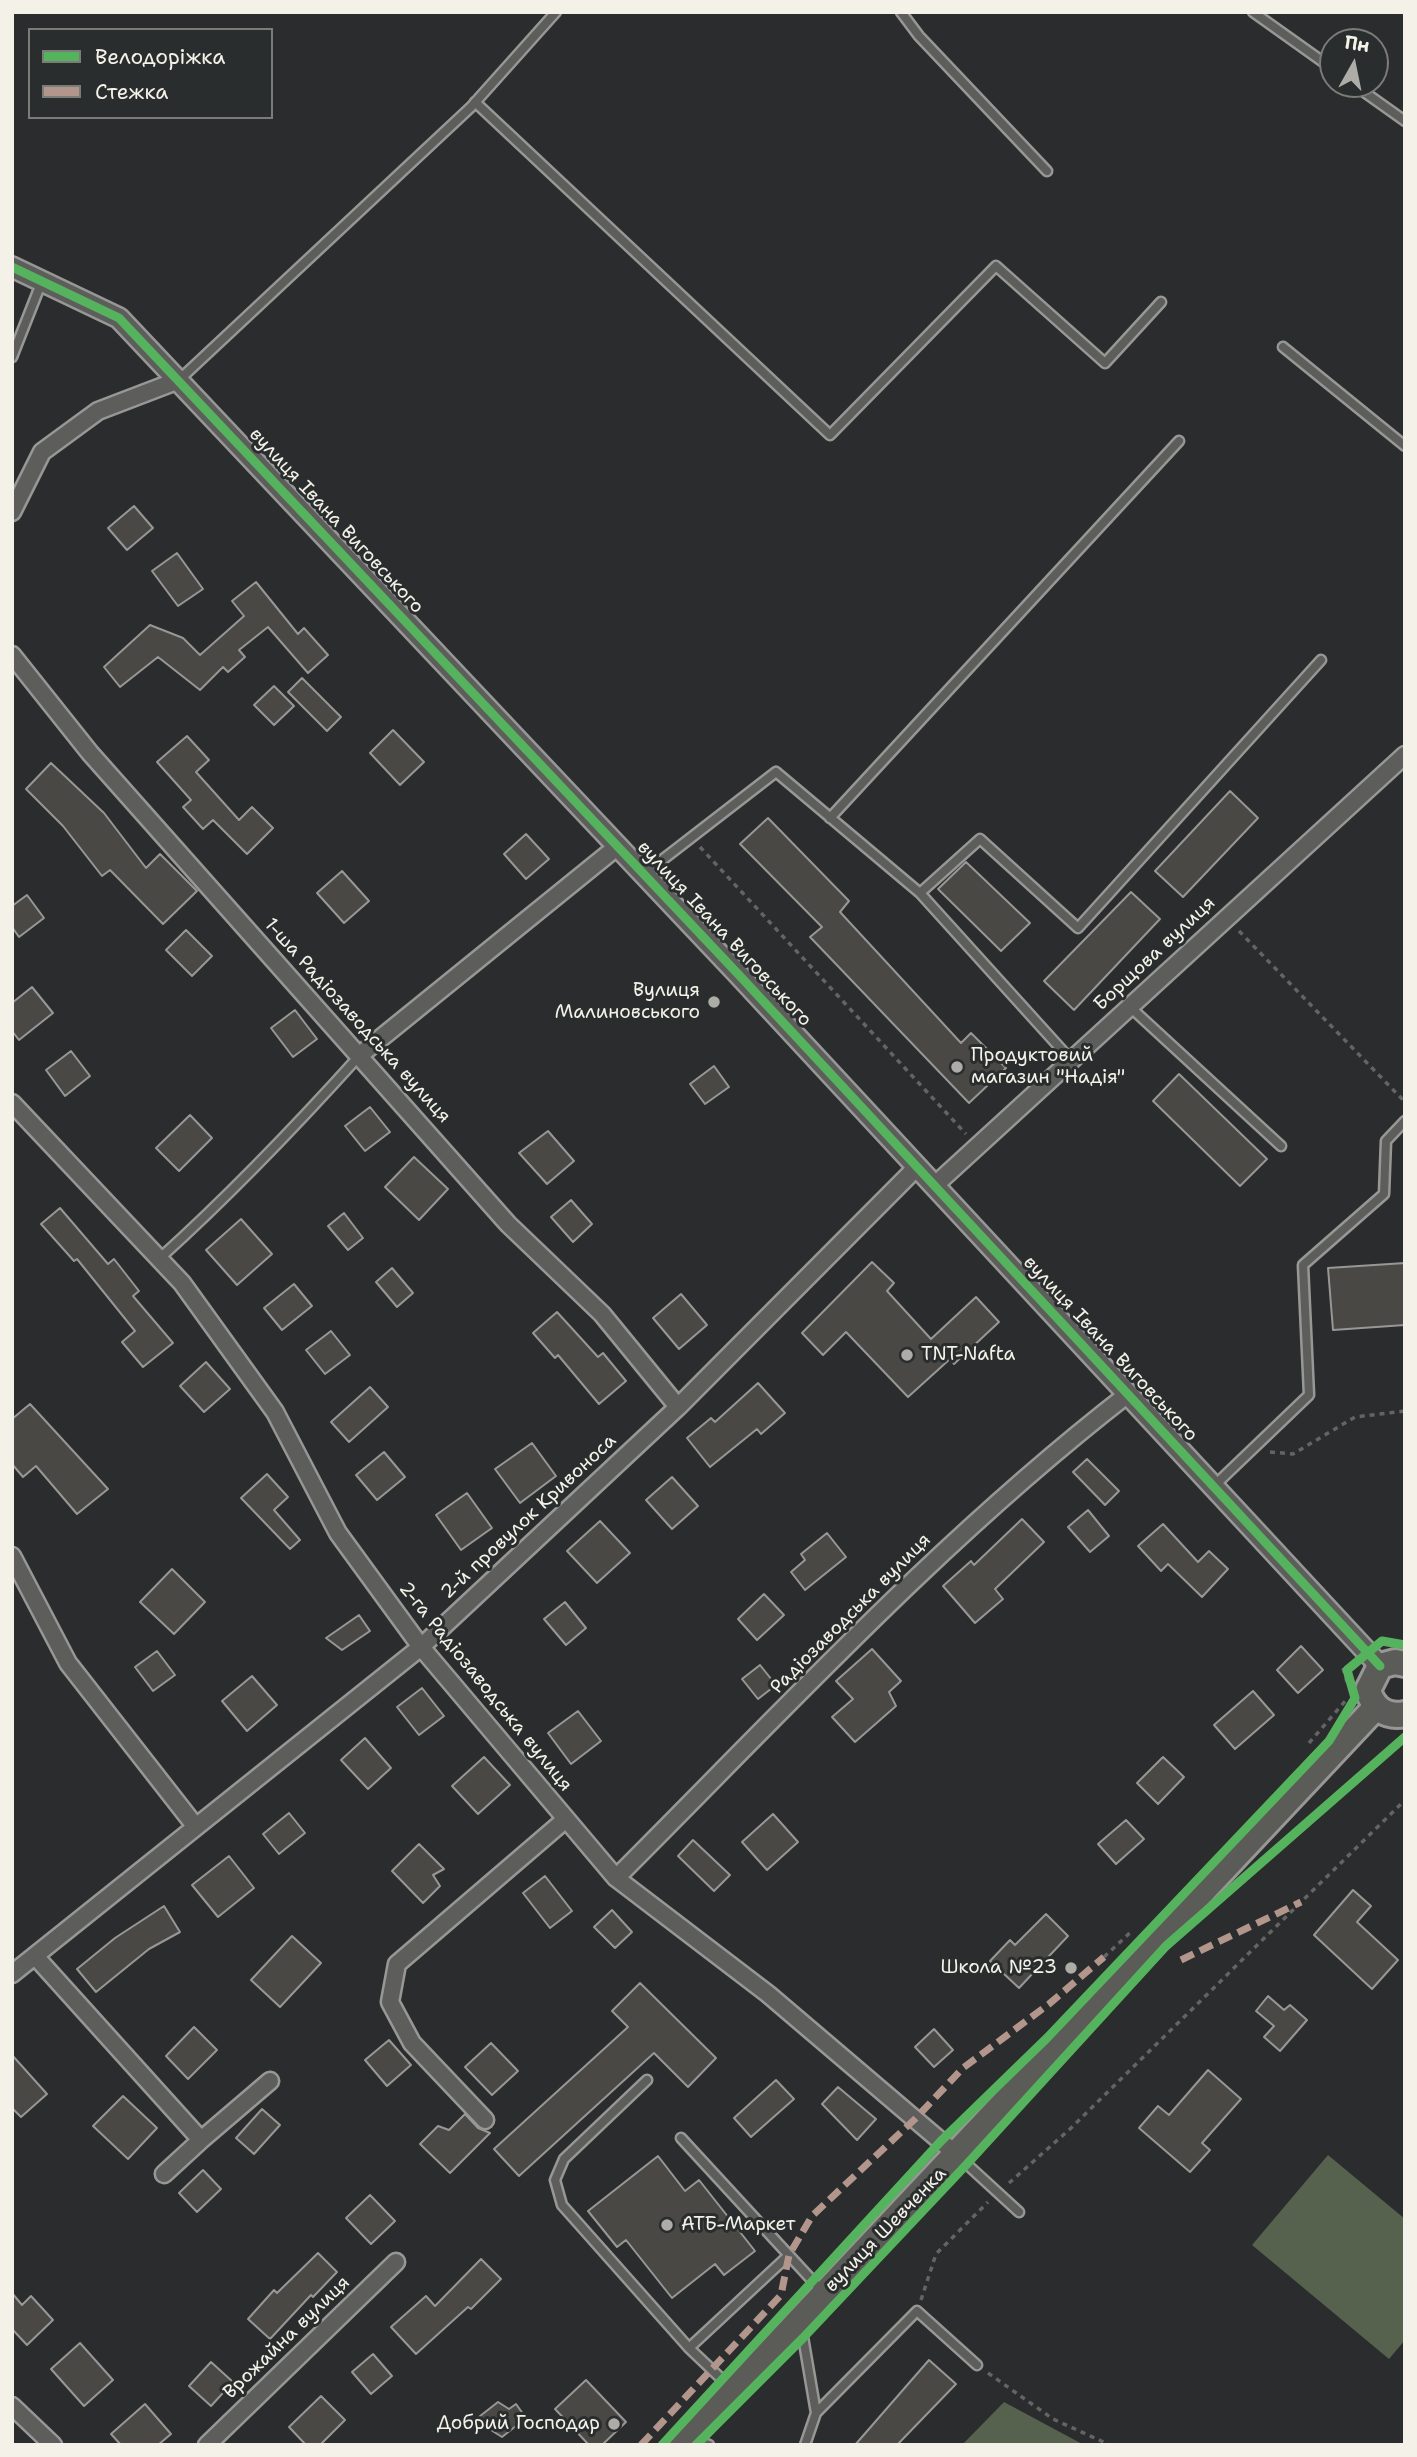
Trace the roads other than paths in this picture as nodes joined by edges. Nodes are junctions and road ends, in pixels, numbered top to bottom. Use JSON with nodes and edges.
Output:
{"nodes":[{"id":1,"x":556,"y":12,"type":"edge"},
{"id":2,"x":901,"y":12,"type":"edge"},
{"id":3,"x":1253,"y":12,"type":"edge"},
{"id":4,"x":1319,"y":59,"type":"edge"},
{"id":5,"x":1373,"y":98,"type":"edge"},
{"id":6,"x":475,"y":102,"type":"junction"},
{"id":7,"x":1405,"y":121,"type":"edge"},
{"id":8,"x":1047,"y":171,"type":"dead end"},
{"id":9,"x":12,"y":267,"type":"edge"},
{"id":10,"x":42,"y":281,"type":"junction"},
{"id":11,"x":1161,"y":302,"type":"dead end"},
{"id":12,"x":1283,"y":347,"type":"dead end"},
{"id":13,"x":12,"y":357,"type":"edge"},
{"id":14,"x":179,"y":380,"type":"junction"},
{"id":15,"x":1180,"y":441,"type":"dead end"},
{"id":16,"x":1405,"y":446,"type":"edge"},
{"id":17,"x":12,"y":512,"type":"edge"},
{"id":18,"x":12,"y":655,"type":"edge"},
{"id":19,"x":1321,"y":660,"type":"dead end"},
{"id":20,"x":1405,"y":755,"type":"edge"},
{"id":21,"x":830,"y":818,"type":"junction"},
{"id":22,"x":618,"y":846,"type":"junction"},
{"id":23,"x":644,"y":874,"type":"junction"},
{"id":24,"x":920,"y":893,"type":"junction"},
{"id":25,"x":1129,"y":1006,"type":"junction"},
{"id":26,"x":360,"y":1055,"type":"junction"},
{"id":27,"x":1071,"y":1060,"type":"junction"},
{"id":28,"x":12,"y":1103,"type":"edge"},
{"id":29,"x":1405,"y":1121,"type":"edge"},
{"id":30,"x":1280,"y":1146,"type":"dead end"},
{"id":31,"x":916,"y":1167,"type":"junction"},
{"id":32,"x":934,"y":1186,"type":"junction"},
{"id":33,"x":159,"y":1259,"type":"junction"},
{"id":34,"x":1128,"y":1394,"type":"junction"},
{"id":35,"x":678,"y":1407,"type":"junction"},
{"id":36,"x":1214,"y":1486,"type":"junction"},
{"id":37,"x":12,"y":1556,"type":"edge"},
{"id":38,"x":421,"y":1647,"type":"junction"},
{"id":39,"x":1374,"y":1660,"type":"junction"},
{"id":40,"x":1405,"y":1664,"type":"edge"},
{"id":41,"x":1376,"y":1707,"type":"junction"},
{"id":42,"x":1405,"y":1714,"type":"edge"},
{"id":43,"x":566,"y":1819,"type":"junction"},
{"id":44,"x":196,"y":1827,"type":"junction"},
{"id":45,"x":616,"y":1878,"type":"junction"},
{"id":46,"x":35,"y":1956,"type":"junction"},
{"id":47,"x":12,"y":1974,"type":"edge"},
{"id":48,"x":647,"y":2080,"type":"dead end"},
{"id":49,"x":270,"y":2081,"type":"dead end"},
{"id":50,"x":485,"y":2120,"type":"dead end"},
{"id":51,"x":681,"y":2138,"type":"dead end"},
{"id":52,"x":201,"y":2140,"type":"junction"},
{"id":53,"x":957,"y":2155,"type":"junction"},
{"id":54,"x":164,"y":2174,"type":"dead end"},
{"id":55,"x":1019,"y":2212,"type":"dead end"},
{"id":56,"x":789,"y":2255,"type":"junction"},
{"id":57,"x":396,"y":2262,"type":"dead end"},
{"id":58,"x":825,"y":2294,"type":"junction"},
{"id":59,"x":800,"y":2320,"type":"junction"},
{"id":60,"x":689,"y":2348,"type":"junction"},
{"id":61,"x":977,"y":2365,"type":"road end"},
{"id":62,"x":733,"y":2390,"type":"junction"},
{"id":63,"x":12,"y":2406,"type":"edge"},
{"id":64,"x":816,"y":2413,"type":"junction"},
{"id":65,"x":693,"y":2443,"type":"edge"},
{"id":66,"x":809,"y":2444,"type":"edge"},
{"id":67,"x":53,"y":2445,"type":"edge"},
{"id":68,"x":207,"y":2445,"type":"edge"}],
"edges":[{"from":1,"to":6,"type":"lane"},
{"from":2,"to":8,"type":"lane"},
{"from":3,"to":4,"type":"lane"},
{"from":5,"to":7,"type":"lane"},
{"from":6,"to":11,"type":"lane"},
{"from":6,"to":14,"type":"lane"},
{"from":9,"to":10,"type":"street","name":"вулиця Івана Виговського"},
{"from":10,"to":13,"type":"lane"},
{"from":10,"to":14,"type":"street","name":"вулиця Івана Виговського"},
{"from":12,"to":16,"type":"lane"},
{"from":14,"to":17,"type":"street"},
{"from":14,"to":22,"type":"street","name":"вулиця Івана Виговського"},
{"from":15,"to":21,"type":"lane"},
{"from":18,"to":26,"type":"street","name":"1-ша Радіозаводська вулиця"},
{"from":19,"to":24,"type":"lane"},
{"from":20,"to":25,"type":"street","name":"Борщова вулиця"},
{"from":21,"to":23,"type":"lane"},
{"from":21,"to":24,"type":"lane"},
{"from":22,"to":23,"type":"street","name":"вулиця Івана Виговського"},
{"from":22,"to":26,"type":"street"},
{"from":23,"to":31,"type":"street","name":"вулиця Івана Виговського"},
{"from":24,"to":27,"type":"lane"},
{"from":25,"to":27,"type":"street","name":"Борщова вулиця"},
{"from":25,"to":30,"type":"lane"},
{"from":26,"to":33,"type":"lane"},
{"from":26,"to":35,"type":"street","name":"1-ша Радіозаводська вулиця"},
{"from":27,"to":32,"type":"street","name":"Борщова вулиця"},
{"from":28,"to":33,"type":"street","name":"2-га Радіозаводська вулиця"},
{"from":29,"to":36,"type":"lane"},
{"from":31,"to":32,"type":"street","name":"вулиця Івана Виговського"},
{"from":31,"to":35,"type":"street","name":"2-й провулок Кривоноса"},
{"from":32,"to":34,"type":"street","name":"вулиця Івана Виговського"},
{"from":33,"to":38,"type":"street","name":"2-га Радіозаводська вулиця"},
{"from":34,"to":36,"type":"street","name":"вулиця Івана Виговського"},
{"from":34,"to":45,"type":"street","name":"Радіозаводська вулиця"},
{"from":35,"to":38,"type":"street","name":"2-й провулок Кривоноса"},
{"from":36,"to":39,"type":"street","name":"вулиця Івана Виговського"},
{"from":37,"to":44,"type":"street"},
{"from":38,"to":43,"type":"street","name":"2-га Радіозаводська вулиця"},
{"from":38,"to":44,"type":"street","name":"2-й провулок Кривоноса"},
{"from":39,"to":40,"type":"main road"},
{"from":39,"to":41,"type":"main road"},
{"from":41,"to":42,"type":"main road"},
{"from":41,"to":53,"type":"main road","name":"вулиця Шевченка"},
{"from":43,"to":45,"type":"street","name":"2-га Радіозаводська вулиця"},
{"from":43,"to":50,"type":"street"},
{"from":44,"to":46,"type":"street","name":"2-й провулок Кривоноса"},
{"from":45,"to":53,"type":"street","name":"2-га Радіозаводська вулиця"},
{"from":46,"to":47,"type":"street","name":"2-й провулок Кривоноса"},
{"from":46,"to":52,"type":"street"},
{"from":48,"to":60,"type":"lane"},
{"from":49,"to":52,"type":"street"},
{"from":51,"to":56,"type":"lane"},
{"from":52,"to":54,"type":"street"},
{"from":53,"to":55,"type":"lane"},
{"from":53,"to":58,"type":"main road","name":"вулиця Шевченка"},
{"from":56,"to":58,"type":"lane"},
{"from":56,"to":60,"type":"lane"},
{"from":57,"to":68,"type":"street","name":"Врожайна вулиця"},
{"from":58,"to":59,"type":"main road","name":"вулиця Шевченка"},
{"from":59,"to":62,"type":"main road","name":"вулиця Шевченка"},
{"from":59,"to":64,"type":"lane"},
{"from":60,"to":62,"type":"lane"},
{"from":61,"to":64,"type":"lane"},
{"from":62,"to":65,"type":"main road","name":"вулиця Шевченка"},
{"from":63,"to":67,"type":"street"},
{"from":64,"to":66,"type":"lane"}]}
